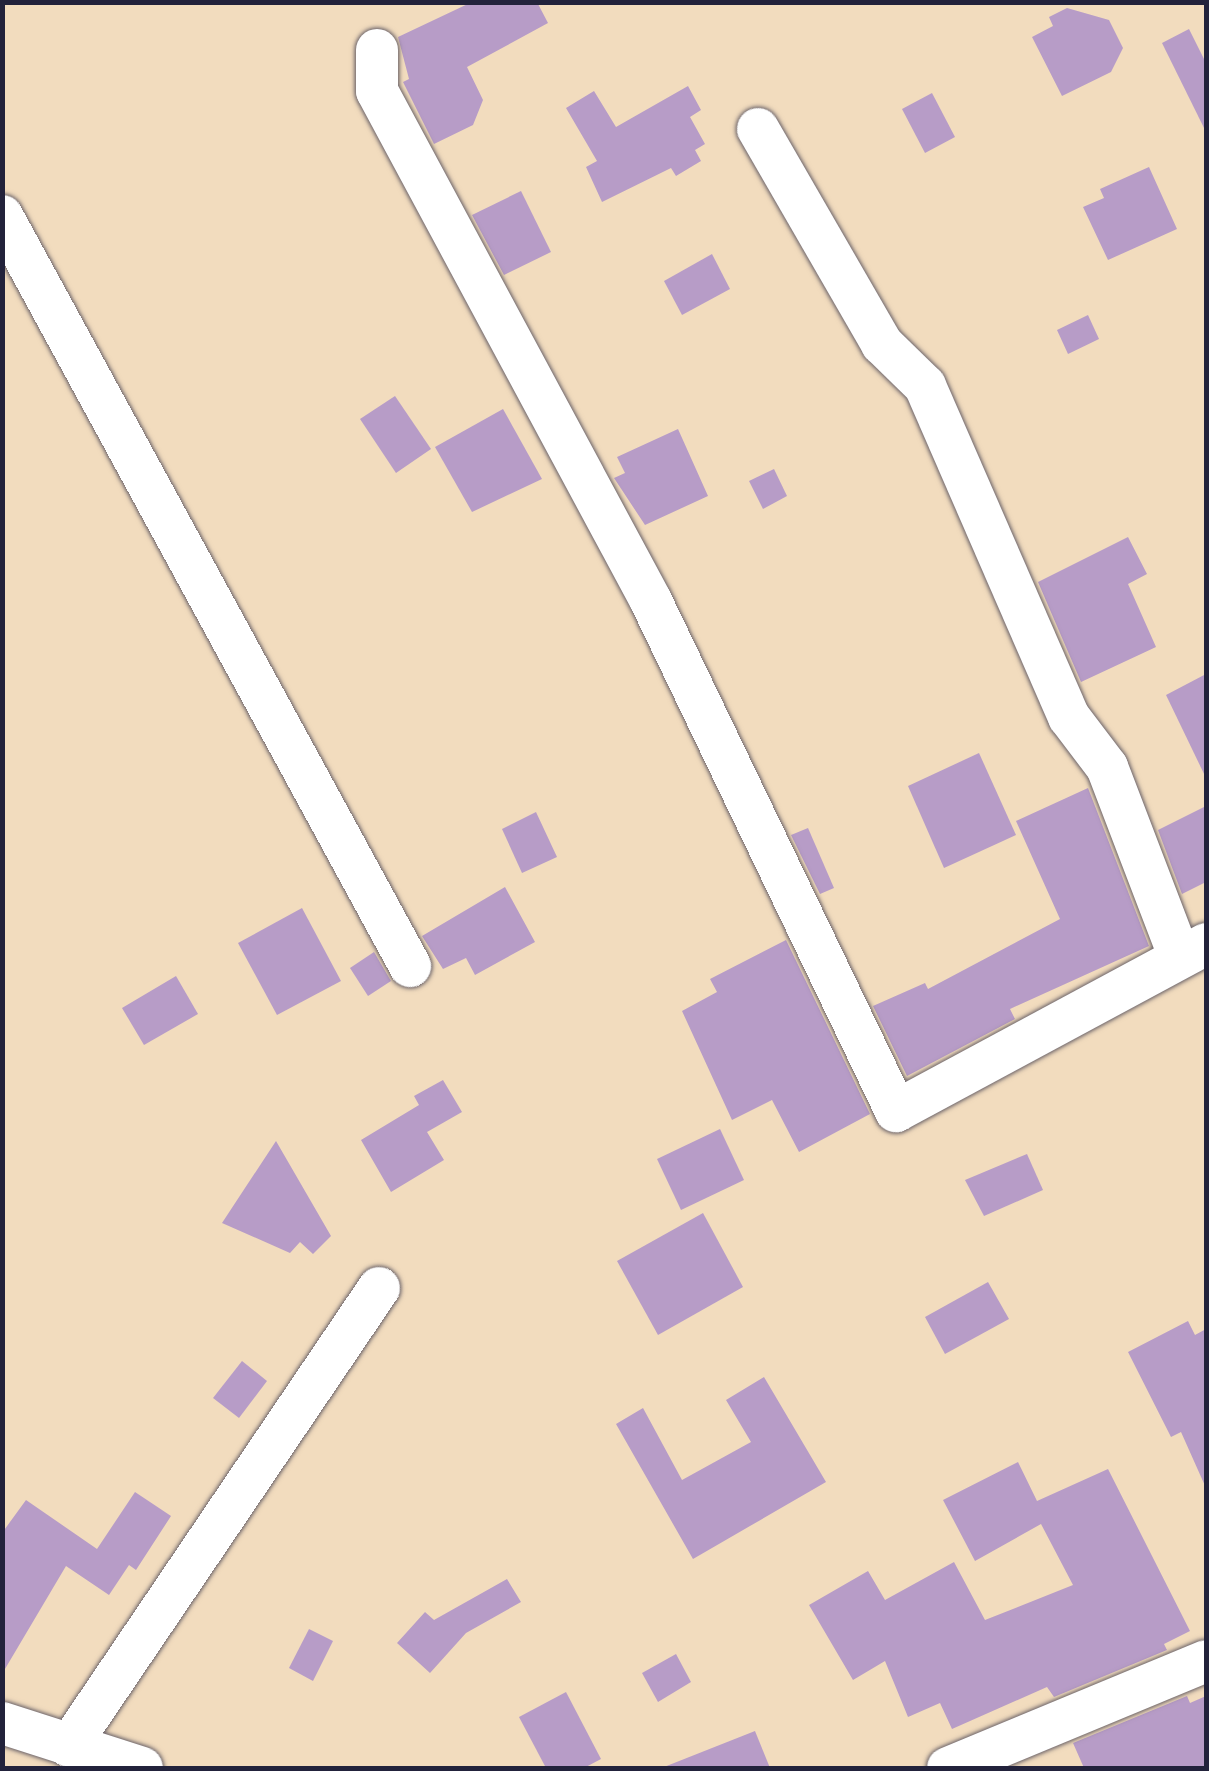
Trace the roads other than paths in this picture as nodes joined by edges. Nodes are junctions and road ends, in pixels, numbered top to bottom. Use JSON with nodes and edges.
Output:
{"nodes":[{"id":1,"x":377,"y":50,"type":"dead end"},
{"id":2,"x":758,"y":129,"type":"dead end"},
{"id":3,"x":2,"y":216,"type":"edge"},
{"id":4,"x":1193,"y":951,"type":"edge"},
{"id":5,"x":410,"y":966,"type":"dead end"},
{"id":6,"x":379,"y":1288,"type":"dead end"},
{"id":7,"x":1206,"y":1660,"type":"edge"},
{"id":8,"x":2,"y":1723,"type":"edge"},
{"id":9,"x":70,"y":1746,"type":"junction"},
{"id":10,"x":142,"y":1768,"type":"edge"},
{"id":11,"x":948,"y":1768,"type":"edge"}],
"edges":[{"from":1,"to":4,"type":"street"},
{"from":2,"to":4,"type":"street"},
{"from":3,"to":5,"type":"street"},
{"from":6,"to":9,"type":"street"},
{"from":7,"to":11,"type":"street"},
{"from":8,"to":9,"type":"street"},
{"from":9,"to":10,"type":"street"}]}
